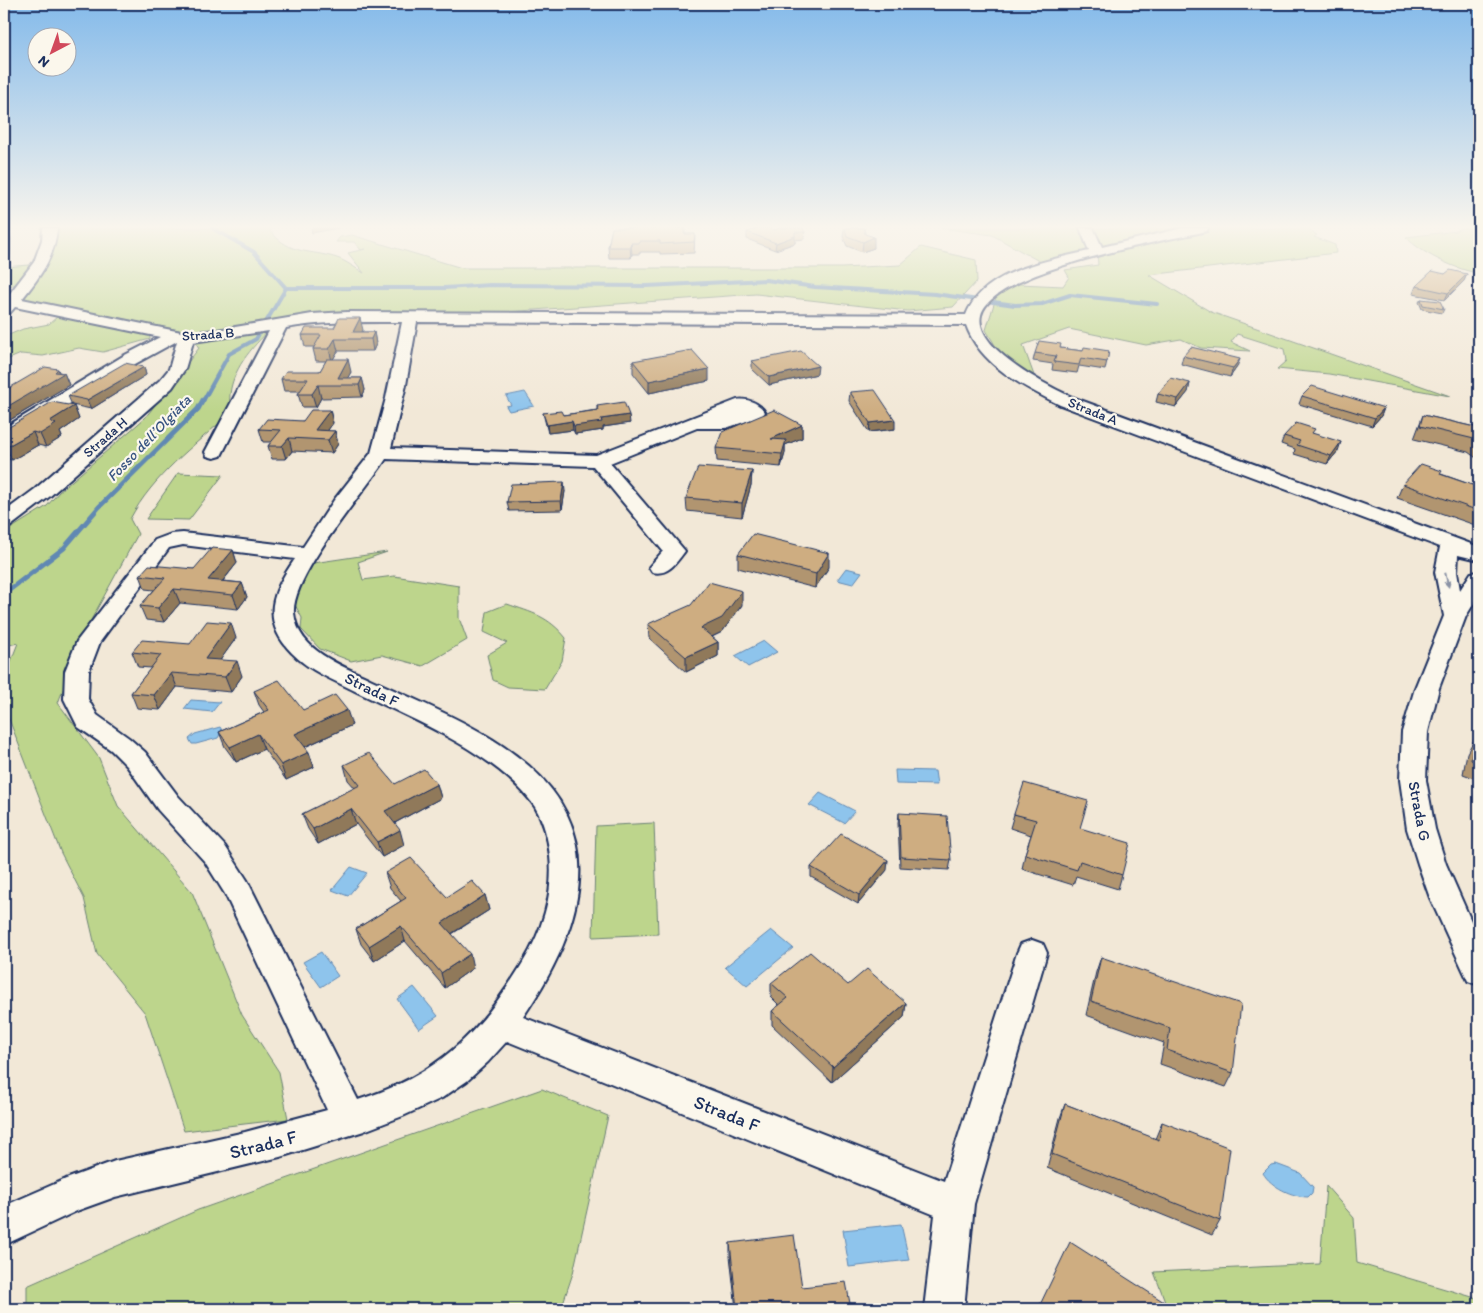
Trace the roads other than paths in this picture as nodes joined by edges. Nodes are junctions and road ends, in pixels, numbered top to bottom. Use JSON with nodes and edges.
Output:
{"nodes":[{"id":1,"x":20,"y":289,"type":"edge"},
{"id":2,"x":996,"y":289,"type":"edge"},
{"id":3,"x":7,"y":307,"type":"edge"},
{"id":4,"x":410,"y":318,"type":"junction"},
{"id":5,"x":972,"y":320,"type":"junction"},
{"id":6,"x":268,"y":327,"type":"junction"},
{"id":7,"x":180,"y":337,"type":"junction"},
{"id":8,"x":693,"y":423,"type":"dead end"},
{"id":9,"x":4,"y":436,"type":"edge"},
{"id":10,"x":214,"y":452,"type":"dead end"},
{"id":11,"x":380,"y":453,"type":"junction"},
{"id":12,"x":598,"y":461,"type":"junction"},
{"id":13,"x":4,"y":522,"type":"edge"},
{"id":14,"x":1451,"y":544,"type":"junction"},
{"id":15,"x":309,"y":554,"type":"junction"},
{"id":16,"x":1479,"y":554,"type":"edge"},
{"id":17,"x":660,"y":568,"type":"dead end"},
{"id":18,"x":1479,"y":578,"type":"edge"},
{"id":19,"x":1455,"y":616,"type":"junction"},
{"id":20,"x":1032,"y":953,"type":"dead end"},
{"id":21,"x":1479,"y":972,"type":"edge"},
{"id":22,"x":500,"y":1023,"type":"junction"},
{"id":23,"x":349,"y":1119,"type":"junction"},
{"id":24,"x":955,"y":1204,"type":"junction"},
{"id":25,"x":4,"y":1226,"type":"edge"},
{"id":26,"x":944,"y":1309,"type":"edge"}],
"edges":[{"from":1,"to":3,"type":"street","name":"Strada B"},
{"from":2,"to":5,"type":"street"},
{"from":3,"to":7,"type":"street","name":"Strada B"},
{"from":4,"to":5,"type":"street","name":"Strada B"},
{"from":4,"to":6,"type":"street","name":"Strada B"},
{"from":4,"to":11,"type":"street","name":"Strada F"},
{"from":5,"to":14,"type":"street","name":"Strada A"},
{"from":6,"to":7,"type":"street","name":"Strada B"},
{"from":6,"to":10,"type":"street"},
{"from":7,"to":9,"type":"street"},
{"from":7,"to":13,"type":"street","name":"Strada H"},
{"from":8,"to":12,"type":"street"},
{"from":11,"to":12,"type":"street"},
{"from":11,"to":15,"type":"street","name":"Strada F"},
{"from":12,"to":17,"type":"street"},
{"from":14,"to":16,"type":"street","name":"Strada A"},
{"from":14,"to":19,"type":"street","one_way":true},
{"from":15,"to":22,"type":"street","name":"Strada F"},
{"from":15,"to":23,"type":"street"},
{"from":18,"to":19,"type":"street","name":"Strada G"},
{"from":19,"to":21,"type":"street","name":"Strada G"},
{"from":20,"to":24,"type":"street"},
{"from":22,"to":23,"type":"street","name":"Strada F"},
{"from":22,"to":24,"type":"street","name":"Strada F"},
{"from":23,"to":25,"type":"street","name":"Strada F"},
{"from":24,"to":26,"type":"street"}]}
